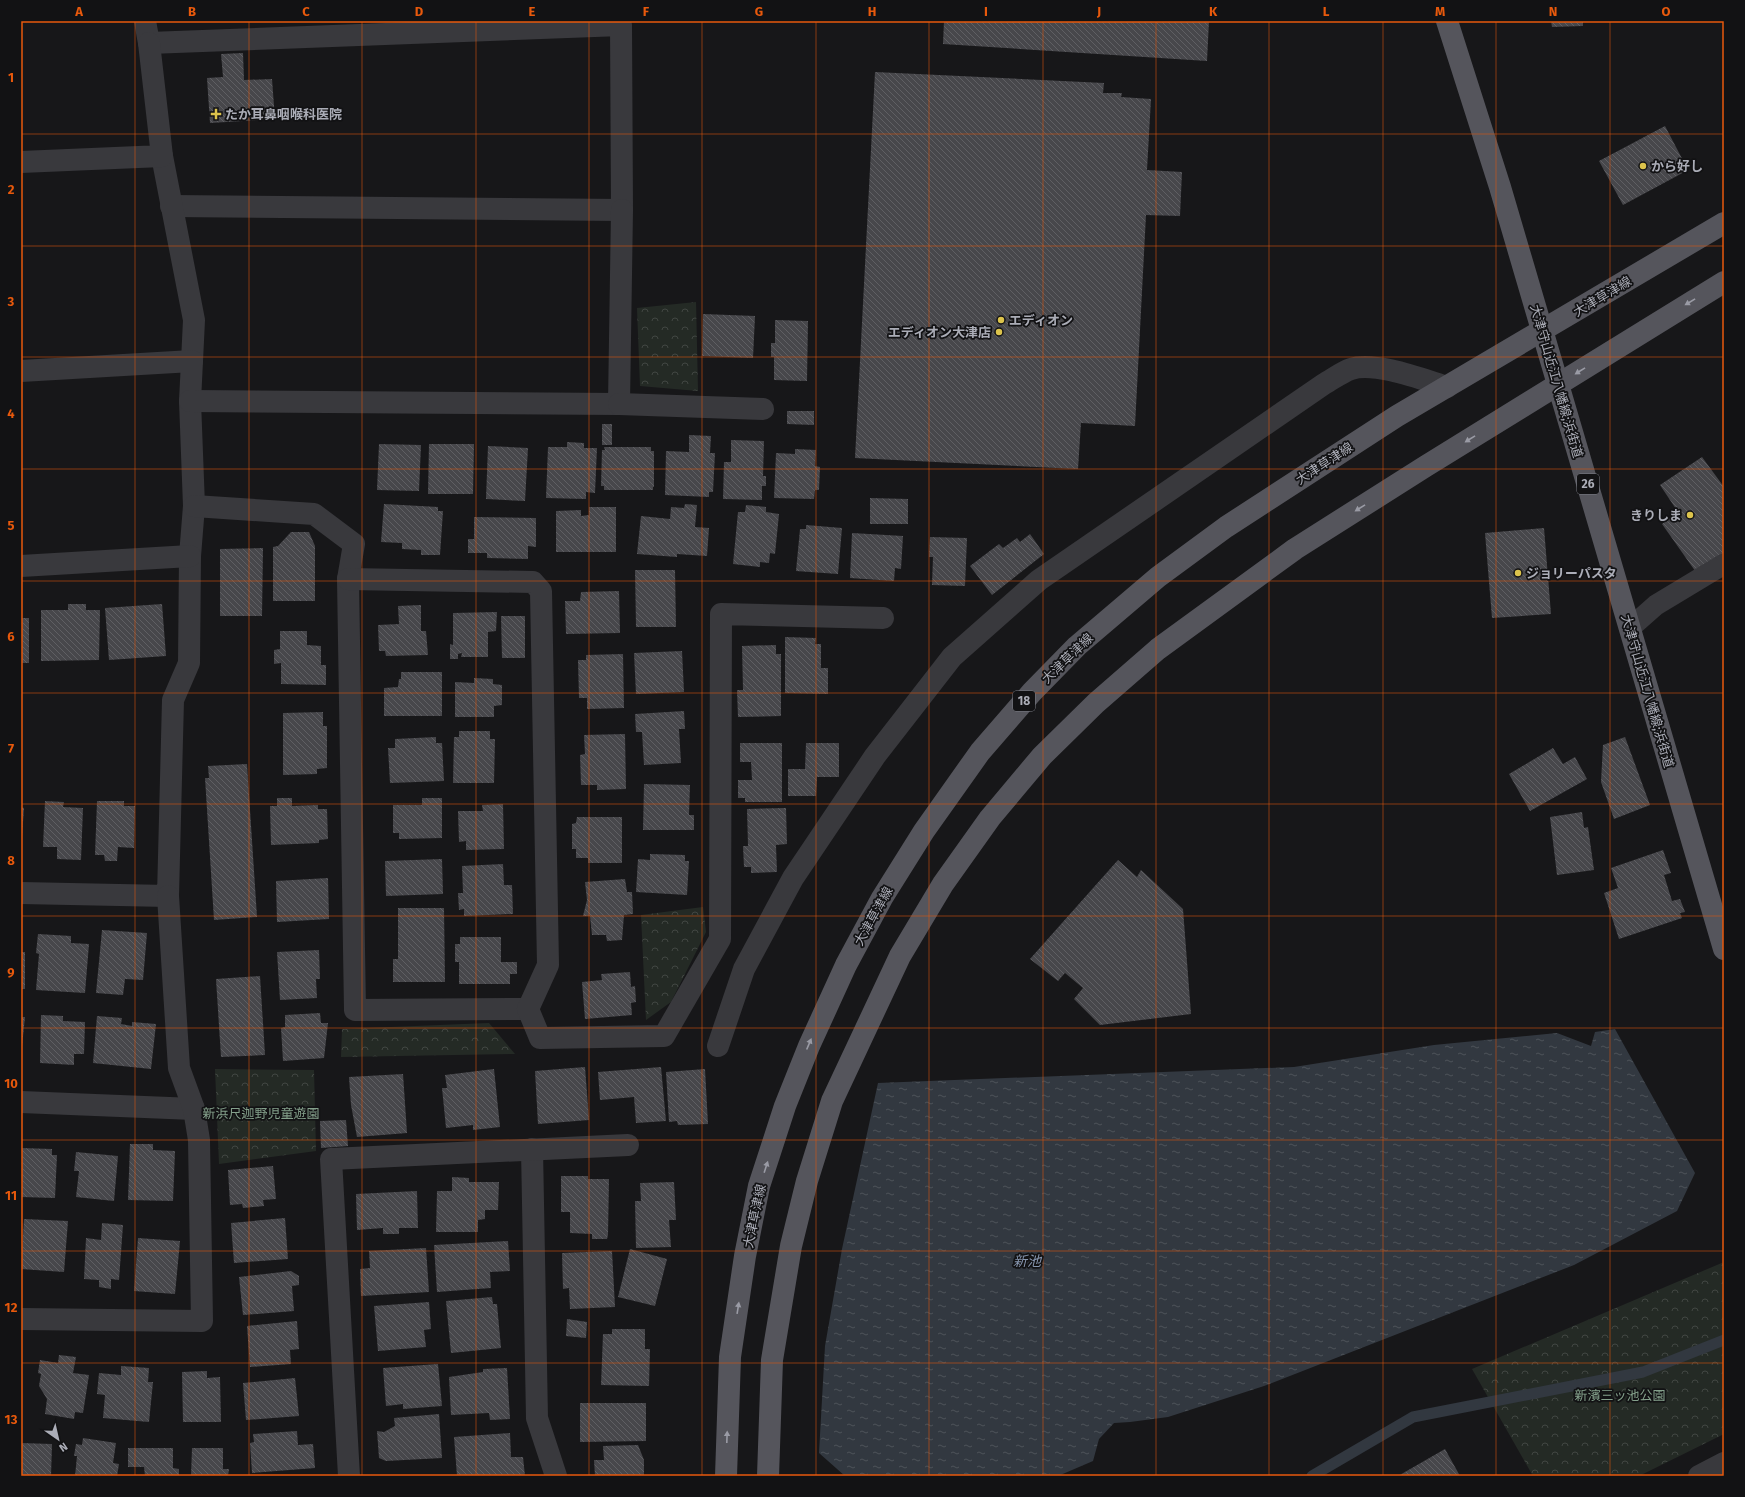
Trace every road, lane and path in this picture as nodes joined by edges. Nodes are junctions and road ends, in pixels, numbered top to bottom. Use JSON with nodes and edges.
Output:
{"nodes":[{"id":1,"x":145,"y":21,"type":"edge"},
{"id":2,"x":1447,"y":21,"type":"edge"},
{"id":3,"x":149,"y":43,"type":"junction"},
{"id":4,"x":162,"y":156,"type":"junction"},
{"id":5,"x":21,"y":162,"type":"edge"},
{"id":6,"x":172,"y":206,"type":"junction"},
{"id":7,"x":622,"y":210,"type":"junction"},
{"id":8,"x":1724,"y":223,"type":"edge"},
{"id":9,"x":1724,"y":282,"type":"edge"},
{"id":10,"x":1543,"y":331,"type":"junction"},
{"id":11,"x":192,"y":362,"type":"junction"},
{"id":12,"x":21,"y":371,"type":"edge"},
{"id":13,"x":1559,"y":384,"type":"junction"},
{"id":14,"x":1448,"y":387,"type":"junction"},
{"id":15,"x":190,"y":401,"type":"junction"},
{"id":16,"x":619,"y":404,"type":"junction"},
{"id":17,"x":763,"y":409,"type":"dead end"},
{"id":18,"x":194,"y":506,"type":"junction"},
{"id":19,"x":190,"y":556,"type":"junction"},
{"id":20,"x":1724,"y":564,"type":"edge"},
{"id":21,"x":21,"y":566,"type":"edge"},
{"id":22,"x":348,"y":579,"type":"junction"},
{"id":23,"x":883,"y":618,"type":"dead end"},
{"id":24,"x":1630,"y":628,"type":"junction"},
{"id":25,"x":21,"y":893,"type":"edge"},
{"id":26,"x":168,"y":896,"type":"junction"},
{"id":27,"x":1724,"y":949,"type":"edge"},
{"id":28,"x":528,"y":1009,"type":"junction"},
{"id":29,"x":718,"y":1046,"type":"dead end"},
{"id":30,"x":21,"y":1102,"type":"edge"},
{"id":31,"x":194,"y":1109,"type":"junction"},
{"id":32,"x":628,"y":1145,"type":"dead end"},
{"id":33,"x":532,"y":1149,"type":"junction"},
{"id":34,"x":21,"y":1319,"type":"edge"},
{"id":35,"x":1724,"y":1463,"type":"edge"},
{"id":36,"x":348,"y":1476,"type":"edge"},
{"id":37,"x":556,"y":1476,"type":"edge"},
{"id":38,"x":726,"y":1476,"type":"edge"},
{"id":39,"x":768,"y":1476,"type":"edge"},
{"id":40,"x":1699,"y":1476,"type":"edge"}],
"edges":[{"from":1,"to":3,"type":"street"},
{"from":2,"to":10,"type":"main road","name":"大津守山近江八幡線;浜街道","number":"26"},
{"from":3,"to":4,"type":"street"},
{"from":3,"to":7,"type":"street"},
{"from":4,"to":5,"type":"street"},
{"from":4,"to":6,"type":"street"},
{"from":6,"to":7,"type":"street"},
{"from":6,"to":11,"type":"street"},
{"from":7,"to":16,"type":"street"},
{"from":8,"to":10,"type":"main road","name":"大津草津線","number":"18"},
{"from":9,"to":13,"type":"main road","one_way":true},
{"from":10,"to":13,"type":"main road","name":"大津守山近江八幡線;浜街道","number":"26"},
{"from":10,"to":14,"type":"main road","name":"大津草津線","number":"18"},
{"from":11,"to":12,"type":"street"},
{"from":11,"to":15,"type":"street"},
{"from":13,"to":24,"type":"main road","name":"大津守山近江八幡線;浜街道","number":"26"},
{"from":13,"to":39,"type":"main road","one_way":true},
{"from":14,"to":29,"type":"street"},
{"from":38,"to":14,"type":"main road","name":"大津草津線","number":"18","one_way":true},
{"from":15,"to":16,"type":"street"},
{"from":15,"to":18,"type":"street"},
{"from":16,"to":17,"type":"street"},
{"from":18,"to":19,"type":"street"},
{"from":18,"to":22,"type":"street"},
{"from":19,"to":21,"type":"street"},
{"from":19,"to":26,"type":"street"},
{"from":20,"to":24,"type":"lane"},
{"from":22,"to":28,"type":"street"},
{"from":22,"to":28,"type":"street"},
{"from":23,"to":28,"type":"street"},
{"from":24,"to":27,"type":"main road","name":"大津守山近江八幡線;浜街道","number":"26"},
{"from":25,"to":26,"type":"street"},
{"from":26,"to":31,"type":"street"},
{"from":30,"to":31,"type":"street"},
{"from":31,"to":34,"type":"street"},
{"from":32,"to":33,"type":"street"},
{"from":33,"to":36,"type":"street"},
{"from":33,"to":37,"type":"street"},
{"from":35,"to":40,"type":"street"}]}
